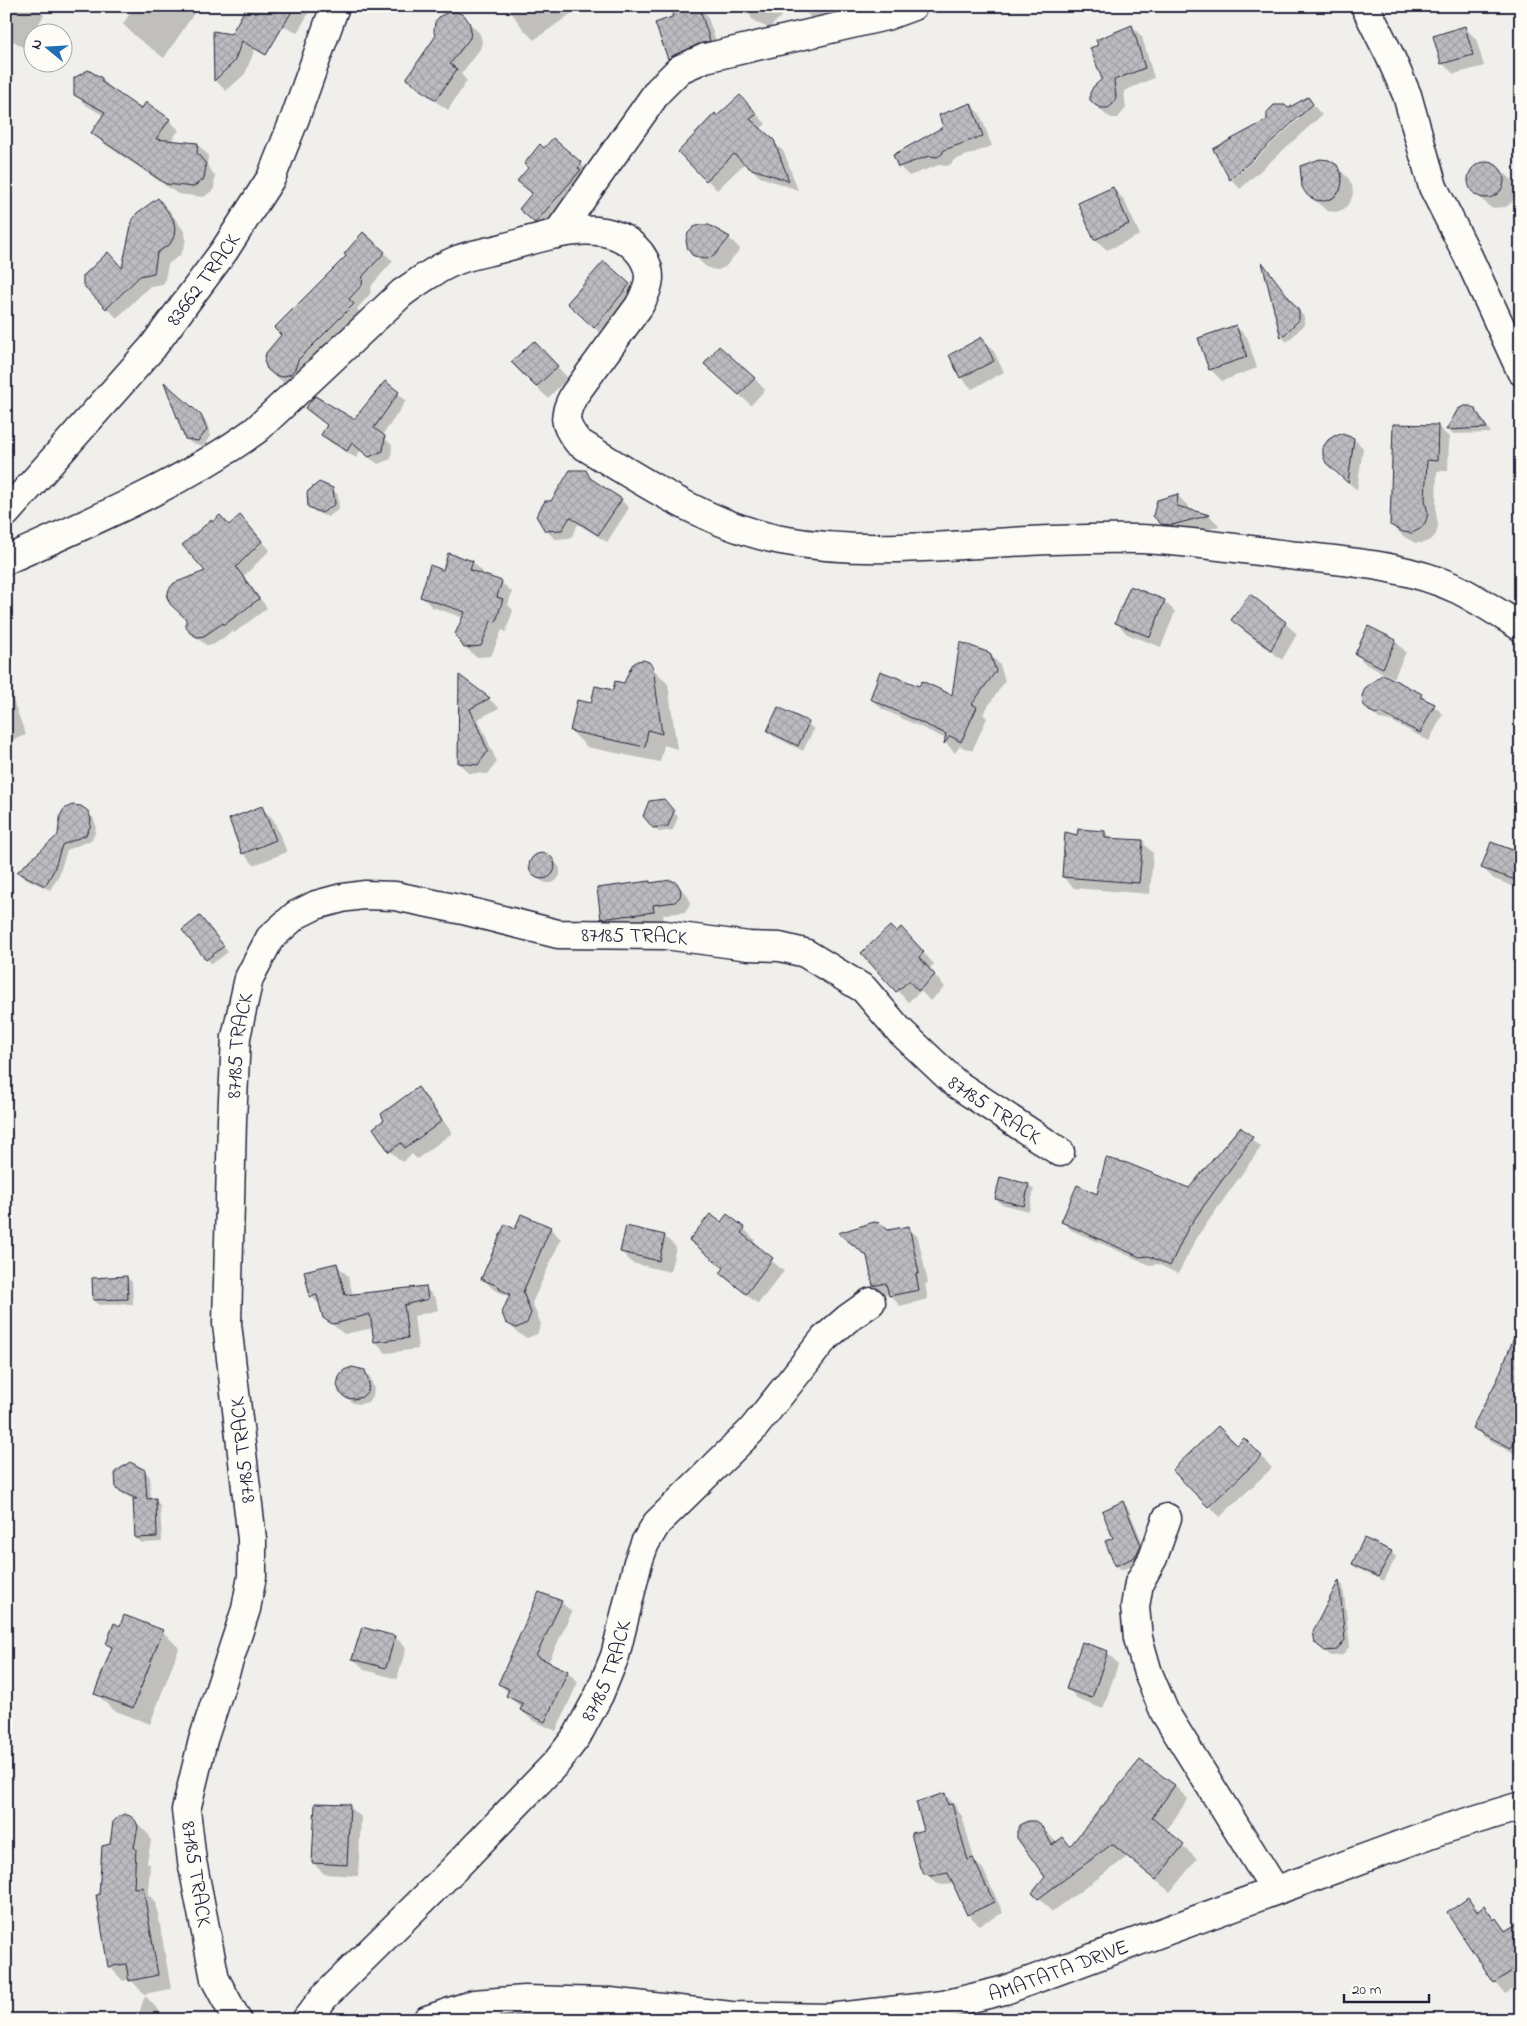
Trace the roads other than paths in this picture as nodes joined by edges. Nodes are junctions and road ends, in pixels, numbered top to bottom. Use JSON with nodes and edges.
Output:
{"nodes":[{"id":1,"x":335,"y":6,"type":"edge"},
{"id":2,"x":913,"y":6,"type":"edge"},
{"id":3,"x":1365,"y":6,"type":"edge"},
{"id":4,"x":557,"y":234,"type":"junction"},
{"id":5,"x":1521,"y":371,"type":"edge"},
{"id":6,"x":6,"y":513,"type":"edge"},
{"id":7,"x":6,"y":560,"type":"edge"},
{"id":8,"x":1521,"y":627,"type":"edge"},
{"id":9,"x":1060,"y":1152,"type":"dead end"},
{"id":10,"x":871,"y":1302,"type":"dead end"},
{"id":11,"x":1167,"y":1518,"type":"dead end"},
{"id":12,"x":1521,"y":1806,"type":"edge"},
{"id":13,"x":1276,"y":1890,"type":"junction"},
{"id":14,"x":237,"y":2020,"type":"edge"},
{"id":15,"x":306,"y":2020,"type":"edge"},
{"id":16,"x":427,"y":2020,"type":"edge"}],
"edges":[{"from":1,"to":6,"type":"street","name":"83662 TRACK"},
{"from":2,"to":4,"type":"street"},
{"from":3,"to":5,"type":"street"},
{"from":4,"to":7,"type":"street"},
{"from":4,"to":8,"type":"street"},
{"from":9,"to":14,"type":"street","name":"87185 TRACK"},
{"from":10,"to":15,"type":"street","name":"87185 TRACK"},
{"from":11,"to":13,"type":"street"},
{"from":12,"to":13,"type":"street","name":"AMATATA DRIVE"},
{"from":13,"to":16,"type":"street","name":"AMATATA DRIVE"}]}
